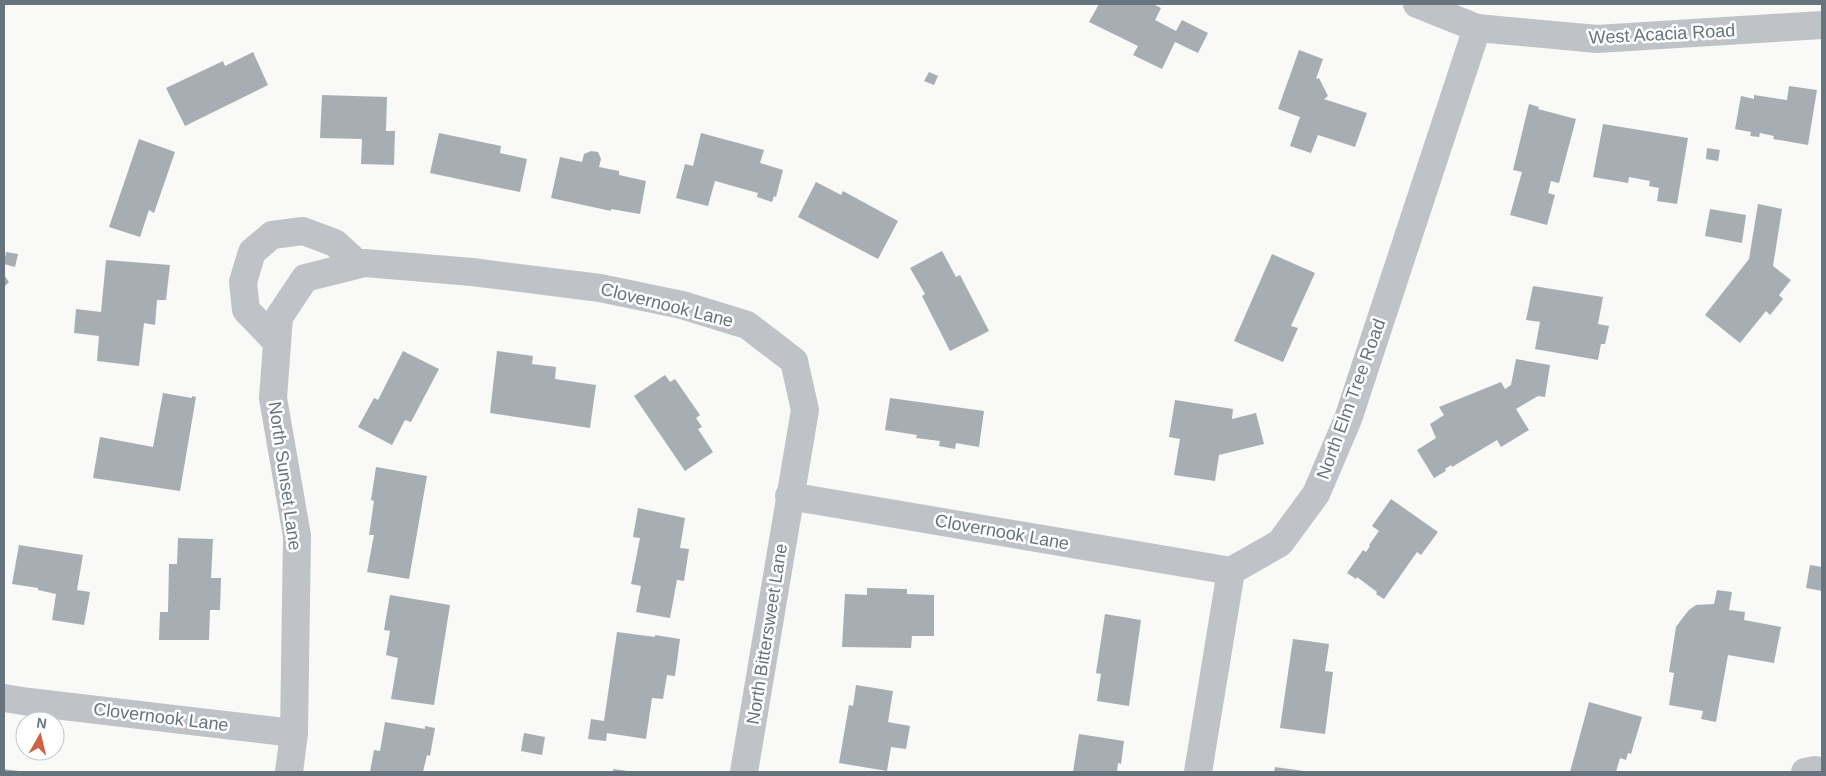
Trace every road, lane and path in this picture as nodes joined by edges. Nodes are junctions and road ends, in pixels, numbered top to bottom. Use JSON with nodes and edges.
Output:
{"nodes":[{"id":1,"x":1417,"y":4,"type":"edge"},
{"id":2,"x":1822,"y":25,"type":"edge"},
{"id":3,"x":1477,"y":28,"type":"junction"},
{"id":4,"x":358,"y":264,"type":"junction"},
{"id":5,"x":305,"y":278,"type":"joint"},
{"id":6,"x":277,"y":342,"type":"junction"},
{"id":7,"x":790,"y":496,"type":"junction"},
{"id":8,"x":1231,"y":571,"type":"junction"},
{"id":9,"x":16,"y":700,"type":"edge"},
{"id":10,"x":294,"y":733,"type":"junction"},
{"id":11,"x":1822,"y":771,"type":"edge"},
{"id":12,"x":289,"y":772,"type":"edge"},
{"id":13,"x":744,"y":772,"type":"edge"},
{"id":14,"x":1198,"y":772,"type":"edge"},
{"id":15,"x":1805,"y":772,"type":"edge"}],
"edges":[{"from":1,"to":3,"type":"street","name":"West Acacia Road"},
{"from":2,"to":3,"type":"street","name":"West Acacia Road"},
{"from":3,"to":8,"type":"street","name":"North Elm Tree Road"},
{"from":4,"to":5,"type":"street","name":"Clovernook Lane"},
{"from":4,"to":6,"type":"street"},
{"from":4,"to":7,"type":"street","name":"Clovernook Lane"},
{"from":5,"to":6,"type":"street","name":"North Sunset Lane"},
{"from":6,"to":10,"type":"street","name":"North Sunset Lane"},
{"from":7,"to":8,"type":"street","name":"Clovernook Lane"},
{"from":7,"to":13,"type":"street","name":"North Bittersweet Lane"},
{"from":8,"to":14,"type":"street"},
{"from":9,"to":10,"type":"street","name":"Clovernook Lane"},
{"from":10,"to":12,"type":"street","name":"North Sunset Lane"},
{"from":11,"to":15,"type":"street"}]}
